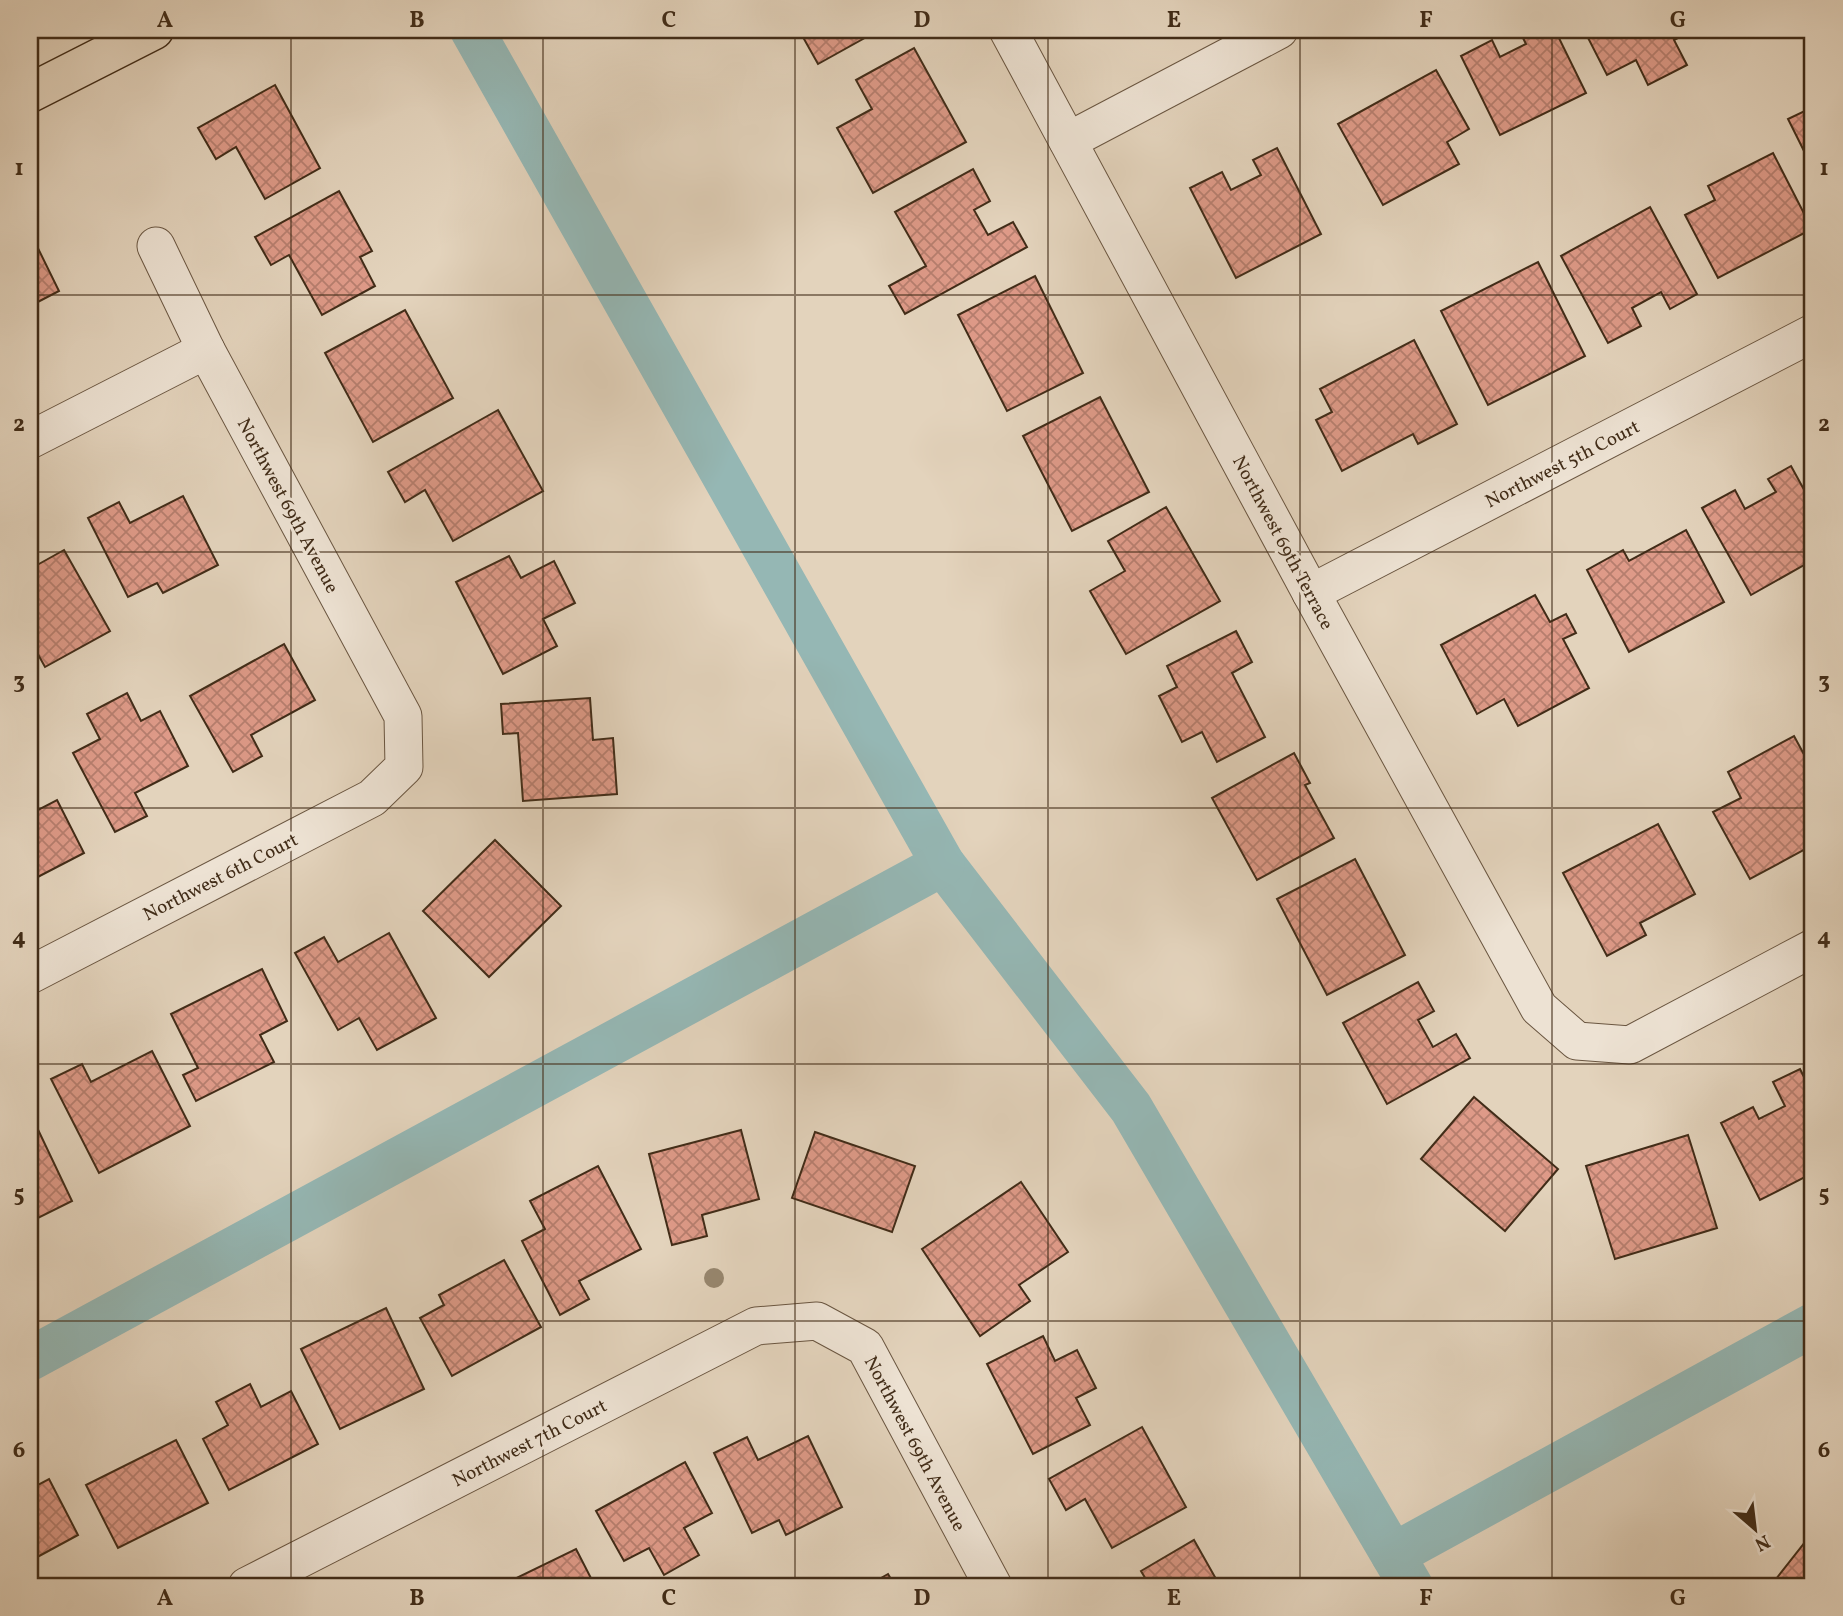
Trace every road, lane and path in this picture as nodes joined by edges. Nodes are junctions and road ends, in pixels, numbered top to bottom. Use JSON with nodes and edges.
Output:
{"nodes":[{"id":1,"x":154,"y":30,"type":"edge"},
{"id":2,"x":1008,"y":30,"type":"edge"},
{"id":3,"x":1279,"y":30,"type":"edge"},
{"id":4,"x":30,"y":93,"type":"edge"},
{"id":5,"x":1068,"y":141,"type":"junction"},
{"id":6,"x":156,"y":246,"type":"dead end"},
{"id":7,"x":1813,"y":334,"type":"edge"},
{"id":8,"x":206,"y":349,"type":"junction"},
{"id":9,"x":30,"y":440,"type":"edge"},
{"id":10,"x":1311,"y":593,"type":"junction"},
{"id":11,"x":404,"y":767,"type":"joint"},
{"id":12,"x":1813,"y":948,"type":"edge"},
{"id":13,"x":30,"y":975,"type":"edge"},
{"id":14,"x":817,"y":1321,"type":"joint"},
{"id":15,"x":247,"y":1586,"type":"edge"},
{"id":16,"x":993,"y":1586,"type":"edge"}],
"edges":[{"from":1,"to":4,"type":"main road"},
{"from":2,"to":5,"type":"street","name":"Northwest 69th Terrace"},
{"from":3,"to":5,"type":"street"},
{"from":5,"to":10,"type":"street","name":"Northwest 69th Terrace"},
{"from":6,"to":8,"type":"street","name":"Northwest 69th Avenue"},
{"from":7,"to":10,"type":"street","name":"Northwest 5th Court"},
{"from":8,"to":9,"type":"street"},
{"from":8,"to":11,"type":"street","name":"Northwest 69th Avenue"},
{"from":10,"to":12,"type":"street","name":"Northwest 69th Terrace"},
{"from":11,"to":13,"type":"street","name":"Northwest 6th Court"},
{"from":14,"to":15,"type":"street","name":"Northwest 7th Court"},
{"from":14,"to":16,"type":"street","name":"Northwest 69th Avenue"}]}
